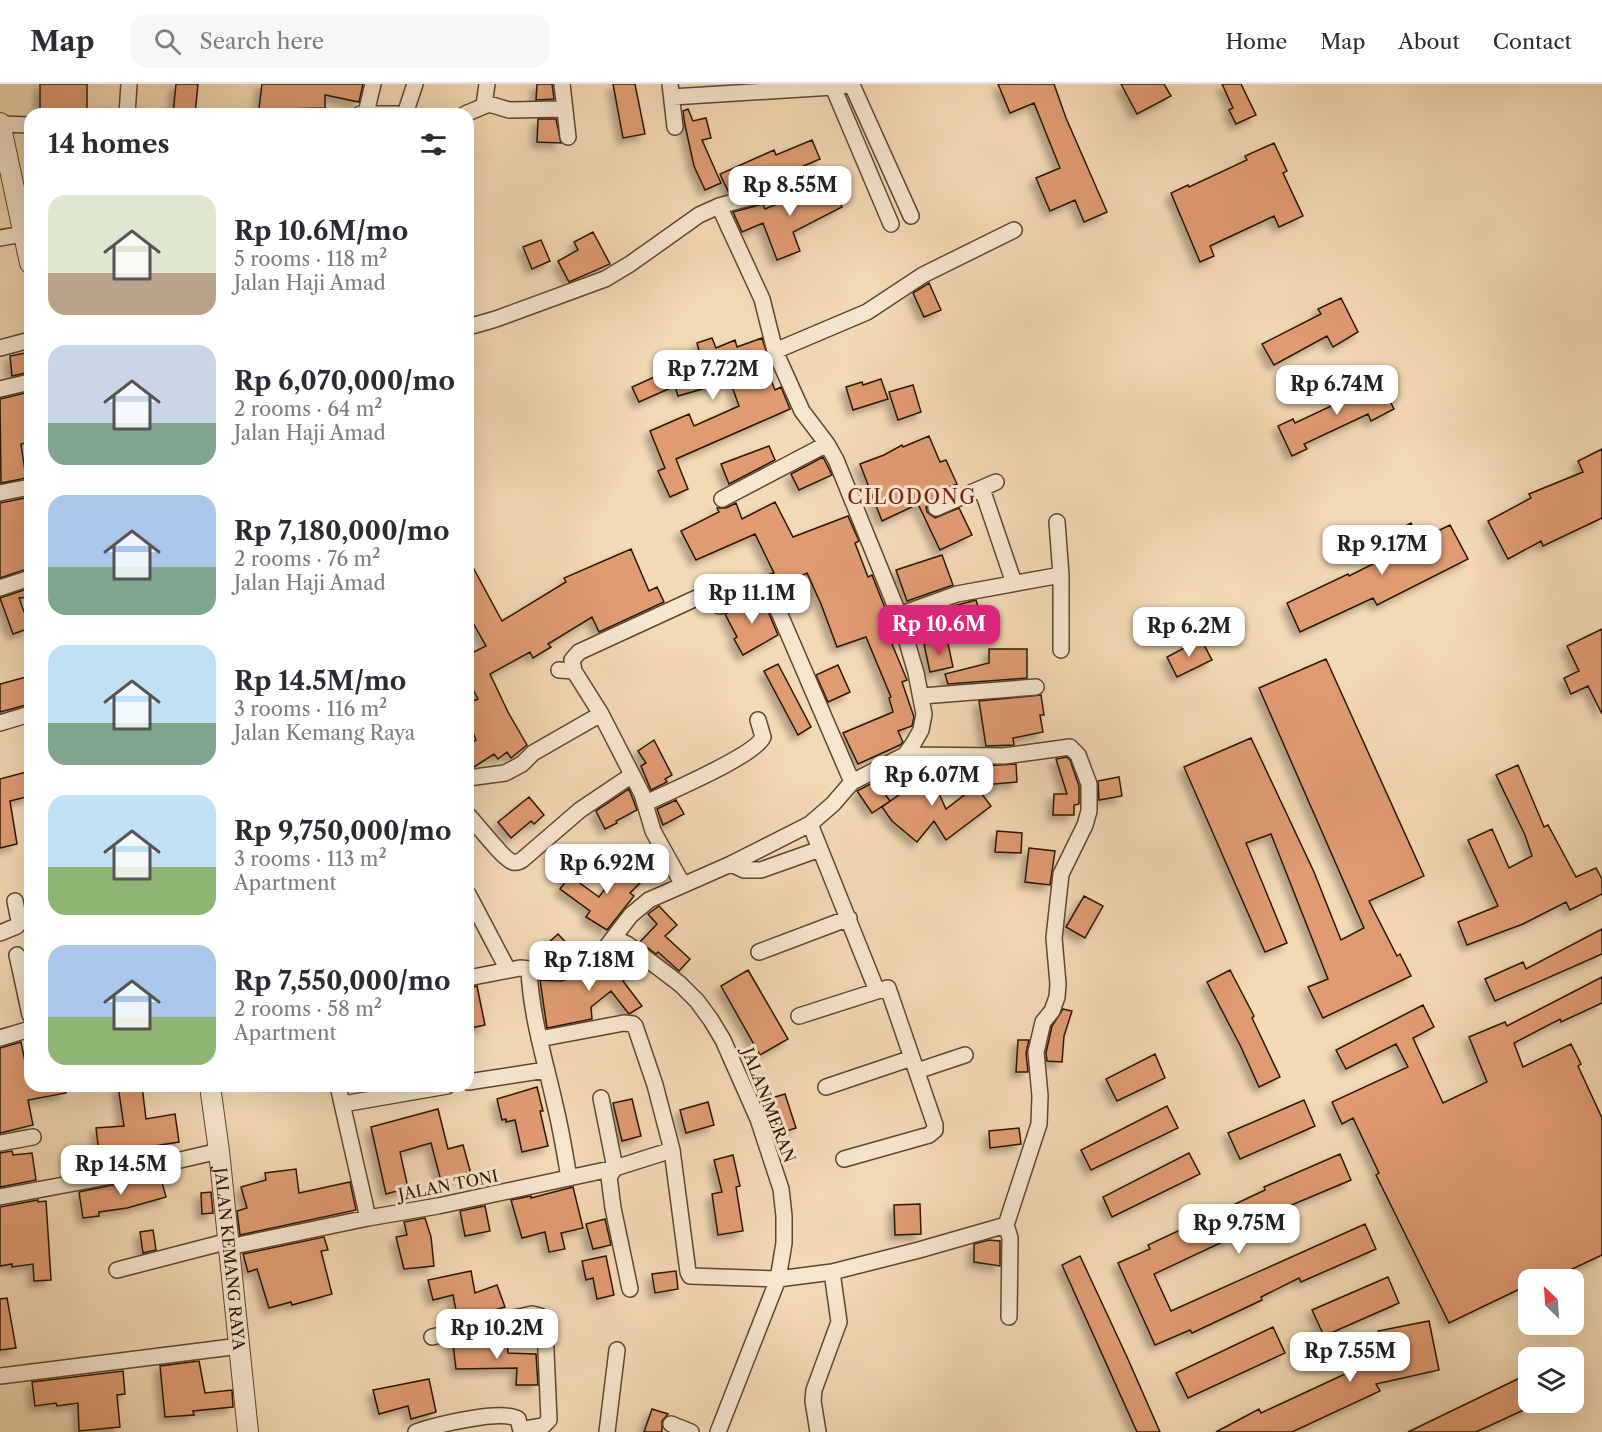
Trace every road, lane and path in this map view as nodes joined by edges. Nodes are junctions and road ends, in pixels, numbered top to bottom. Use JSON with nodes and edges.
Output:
{"nodes":[{"id":1,"x":129,"y":84,"type":"edge"},
{"id":2,"x":373,"y":84,"type":"edge"},
{"id":3,"x":415,"y":84,"type":"edge"},
{"id":4,"x":488,"y":84,"type":"edge"},
{"id":5,"x":562,"y":84,"type":"edge"},
{"id":6,"x":852,"y":84,"type":"edge"},
{"id":7,"x":833,"y":87,"type":"junction"},
{"id":8,"x":671,"y":90,"type":"edge"},
{"id":9,"x":484,"y":105,"type":"junction"},
{"id":10,"x":127,"y":108,"type":"edge"},
{"id":11,"x":367,"y":108,"type":"edge"},
{"id":12,"x":407,"y":108,"type":"edge"},
{"id":13,"x":565,"y":109,"type":"junction"},
{"id":14,"x":474,"y":110,"type":"edge"},
{"id":15,"x":0,"y":124,"type":"edge"},
{"id":16,"x":24,"y":125,"type":"edge"},
{"id":17,"x":675,"y":127,"type":"dead end"},
{"id":18,"x":568,"y":137,"type":"dead end"},
{"id":19,"x":798,"y":185,"type":"dead end"},
{"id":20,"x":719,"y":206,"type":"junction"},
{"id":21,"x":911,"y":216,"type":"dead end"},
{"id":22,"x":891,"y":224,"type":"dead end"},
{"id":23,"x":1014,"y":230,"type":"dead end"},
{"id":24,"x":23,"y":234,"type":"junction"},
{"id":25,"x":0,"y":238,"type":"edge"},
{"id":26,"x":24,"y":238,"type":"edge"},
{"id":27,"x":474,"y":325,"type":"edge"},
{"id":28,"x":24,"y":342,"type":"edge"},
{"id":29,"x":0,"y":348,"type":"edge"},
{"id":30,"x":775,"y":351,"type":"junction"},
{"id":31,"x":24,"y":383,"type":"edge"},
{"id":32,"x":0,"y":389,"type":"edge"},
{"id":33,"x":827,"y":444,"type":"junction"},
{"id":34,"x":996,"y":482,"type":"dead end"},
{"id":35,"x":24,"y":488,"type":"edge"},
{"id":36,"x":982,"y":489,"type":"junction"},
{"id":37,"x":0,"y":493,"type":"edge"},
{"id":38,"x":722,"y":499,"type":"dead end"},
{"id":39,"x":936,"y":508,"type":"dead end"},
{"id":40,"x":1057,"y":522,"type":"dead end"},
{"id":41,"x":1061,"y":575,"type":"junction"},
{"id":42,"x":24,"y":580,"type":"edge"},
{"id":43,"x":1014,"y":583,"type":"junction"},
{"id":44,"x":0,"y":588,"type":"edge"},
{"id":45,"x":899,"y":615,"type":"junction"},
{"id":46,"x":1061,"y":650,"type":"dead end"},
{"id":47,"x":1036,"y":687,"type":"dead end"},
{"id":48,"x":922,"y":696,"type":"junction"},
{"id":49,"x":601,"y":714,"type":"junction"},
{"id":50,"x":24,"y":716,"type":"edge"},
{"id":51,"x":758,"y":720,"type":"dead end"},
{"id":52,"x":0,"y":723,"type":"edge"},
{"id":53,"x":905,"y":755,"type":"junction"},
{"id":54,"x":632,"y":775,"type":"junction"},
{"id":55,"x":474,"y":777,"type":"edge"},
{"id":56,"x":852,"y":782,"type":"junction"},
{"id":57,"x":646,"y":803,"type":"junction"},
{"id":58,"x":474,"y":822,"type":"edge"},
{"id":59,"x":810,"y":824,"type":"junction"},
{"id":60,"x":820,"y":849,"type":"junction"},
{"id":61,"x":731,"y":864,"type":"junction"},
{"id":62,"x":683,"y":885,"type":"junction"},
{"id":63,"x":15,"y":901,"type":"dead end"},
{"id":64,"x":474,"y":905,"type":"edge"},
{"id":65,"x":849,"y":918,"type":"junction"},
{"id":66,"x":0,"y":933,"type":"edge"},
{"id":67,"x":614,"y":938,"type":"junction"},
{"id":68,"x":759,"y":951,"type":"dead end"},
{"id":69,"x":17,"y":955,"type":"dead end"},
{"id":70,"x":529,"y":969,"type":"junction"},
{"id":71,"x":508,"y":970,"type":"junction"},
{"id":72,"x":474,"y":977,"type":"edge"},
{"id":73,"x":24,"y":987,"type":"edge"},
{"id":74,"x":877,"y":991,"type":"junction"},
{"id":75,"x":799,"y":1016,"type":"dead end"},
{"id":76,"x":24,"y":1030,"type":"edge"},
{"id":77,"x":0,"y":1036,"type":"edge"},
{"id":78,"x":539,"y":1039,"type":"junction"},
{"id":79,"x":965,"y":1055,"type":"dead end"},
{"id":80,"x":915,"y":1065,"type":"junction"},
{"id":81,"x":546,"y":1070,"type":"junction"},
{"id":82,"x":474,"y":1081,"type":"edge"},
{"id":83,"x":826,"y":1087,"type":"dead end"},
{"id":84,"x":211,"y":1092,"type":"edge"},
{"id":85,"x":340,"y":1092,"type":"edge"},
{"id":86,"x":412,"y":1092,"type":"edge"},
{"id":87,"x":601,"y":1098,"type":"dead end"},
{"id":88,"x":343,"y":1104,"type":"junction"},
{"id":89,"x":33,"y":1137,"type":"dead end"},
{"id":90,"x":0,"y":1143,"type":"edge"},
{"id":91,"x":672,"y":1150,"type":"junction"},
{"id":92,"x":219,"y":1151,"type":"junction"},
{"id":93,"x":844,"y":1159,"type":"dead end"},
{"id":94,"x":615,"y":1168,"type":"junction"},
{"id":95,"x":569,"y":1178,"type":"junction"},
{"id":96,"x":0,"y":1197,"type":"edge"},
{"id":97,"x":368,"y":1218,"type":"junction"},
{"id":98,"x":1006,"y":1225,"type":"junction"},
{"id":99,"x":229,"y":1244,"type":"junction"},
{"id":100,"x":117,"y":1270,"type":"dead end"},
{"id":101,"x":832,"y":1272,"type":"junction"},
{"id":102,"x":778,"y":1279,"type":"junction"},
{"id":103,"x":630,"y":1289,"type":"dead end"},
{"id":104,"x":1009,"y":1317,"type":"dead end"},
{"id":105,"x":432,"y":1337,"type":"dead end"},
{"id":106,"x":240,"y":1346,"type":"junction"},
{"id":107,"x":617,"y":1350,"type":"dead end"},
{"id":108,"x":0,"y":1376,"type":"edge"},
{"id":109,"x":671,"y":1424,"type":"dead end"},
{"id":110,"x":248,"y":1432,"type":"edge"},
{"id":111,"x":416,"y":1432,"type":"edge"},
{"id":112,"x":521,"y":1432,"type":"edge"},
{"id":113,"x":607,"y":1432,"type":"edge"},
{"id":114,"x":691,"y":1432,"type":"edge"},
{"id":115,"x":718,"y":1432,"type":"edge"},
{"id":116,"x":818,"y":1432,"type":"edge"}],
"edges":[{"from":1,"to":10,"type":"street"},
{"from":2,"to":11,"type":"street"},
{"from":3,"to":12,"type":"street"},
{"from":4,"to":9,"type":"street"},
{"from":5,"to":13,"type":"street"},
{"from":6,"to":7,"type":"street"},
{"from":6,"to":21,"type":"street"},
{"from":7,"to":8,"type":"street"},
{"from":7,"to":22,"type":"street"},
{"from":8,"to":17,"type":"street"},
{"from":9,"to":13,"type":"street"},
{"from":9,"to":14,"type":"street"},
{"from":13,"to":18,"type":"street"},
{"from":15,"to":16,"type":"street"},
{"from":15,"to":24,"type":"street"},
{"from":19,"to":20,"type":"street"},
{"from":20,"to":27,"type":"street"},
{"from":20,"to":30,"type":"street"},
{"from":23,"to":30,"type":"street"},
{"from":24,"to":25,"type":"street"},
{"from":24,"to":26,"type":"street"},
{"from":28,"to":29,"type":"street"},
{"from":30,"to":33,"type":"street"},
{"from":31,"to":32,"type":"street"},
{"from":33,"to":38,"type":"street"},
{"from":33,"to":45,"type":"street"},
{"from":34,"to":36,"type":"street"},
{"from":35,"to":37,"type":"street"},
{"from":36,"to":39,"type":"street"},
{"from":36,"to":43,"type":"street"},
{"from":40,"to":41,"type":"street"},
{"from":41,"to":43,"type":"street"},
{"from":41,"to":46,"type":"street"},
{"from":42,"to":44,"type":"street"},
{"from":43,"to":45,"type":"street"},
{"from":45,"to":48,"type":"street"},
{"from":47,"to":48,"type":"street"},
{"from":48,"to":53,"type":"street"},
{"from":49,"to":54,"type":"street"},
{"from":49,"to":55,"type":"street"},
{"from":49,"to":56,"type":"street"},
{"from":50,"to":52,"type":"street"},
{"from":51,"to":57,"type":"street"},
{"from":53,"to":56,"type":"street"},
{"from":53,"to":98,"type":"street"},
{"from":54,"to":57,"type":"street"},
{"from":54,"to":58,"type":"street"},
{"from":56,"to":59,"type":"street"},
{"from":57,"to":62,"type":"street"},
{"from":59,"to":60,"type":"street"},
{"from":59,"to":61,"type":"street"},
{"from":60,"to":61,"type":"street"},
{"from":60,"to":65,"type":"street"},
{"from":61,"to":62,"type":"street"},
{"from":62,"to":67,"type":"street"},
{"from":63,"to":66,"type":"street"},
{"from":64,"to":71,"type":"street"},
{"from":65,"to":68,"type":"street"},
{"from":65,"to":74,"type":"street"},
{"from":67,"to":70,"type":"street"},
{"from":67,"to":102,"type":"street","name":"JALAN MERAN"},
{"from":69,"to":73,"type":"street"},
{"from":70,"to":71,"type":"street"},
{"from":70,"to":78,"type":"street"},
{"from":71,"to":72,"type":"street"},
{"from":74,"to":75,"type":"street"},
{"from":74,"to":80,"type":"street"},
{"from":76,"to":77,"type":"street"},
{"from":78,"to":81,"type":"street"},
{"from":78,"to":91,"type":"street"},
{"from":79,"to":80,"type":"street"},
{"from":80,"to":83,"type":"street"},
{"from":80,"to":93,"type":"street"},
{"from":81,"to":82,"type":"street"},
{"from":81,"to":95,"type":"street"},
{"from":84,"to":92,"type":"street","name":"JALAN KEMANG RAYA"},
{"from":85,"to":88,"type":"street"},
{"from":86,"to":88,"type":"street"},
{"from":87,"to":94,"type":"street"},
{"from":88,"to":97,"type":"street"},
{"from":89,"to":90,"type":"street"},
{"from":91,"to":94,"type":"street","name":"JALAN TONI"},
{"from":91,"to":102,"type":"street"},
{"from":92,"to":96,"type":"street"},
{"from":92,"to":99,"type":"street","name":"JALAN KEMANG RAYA"},
{"from":94,"to":95,"type":"street","name":"JALAN TONI"},
{"from":94,"to":103,"type":"street"},
{"from":95,"to":97,"type":"street","name":"JALAN TONI"},
{"from":97,"to":99,"type":"street","name":"JALAN TONI"},
{"from":98,"to":101,"type":"street"},
{"from":98,"to":104,"type":"street"},
{"from":99,"to":100,"type":"street","name":"JALAN TONI"},
{"from":99,"to":106,"type":"street","name":"JALAN KEMANG RAYA"},
{"from":101,"to":102,"type":"street"},
{"from":101,"to":116,"type":"street"},
{"from":102,"to":115,"type":"street","name":"JALAN MERAN"},
{"from":105,"to":112,"type":"street"},
{"from":106,"to":108,"type":"street"},
{"from":106,"to":110,"type":"street","name":"JALAN KEMANG RAYA"},
{"from":107,"to":113,"type":"street"},
{"from":109,"to":114,"type":"street"},
{"from":111,"to":112,"type":"street"}]}
